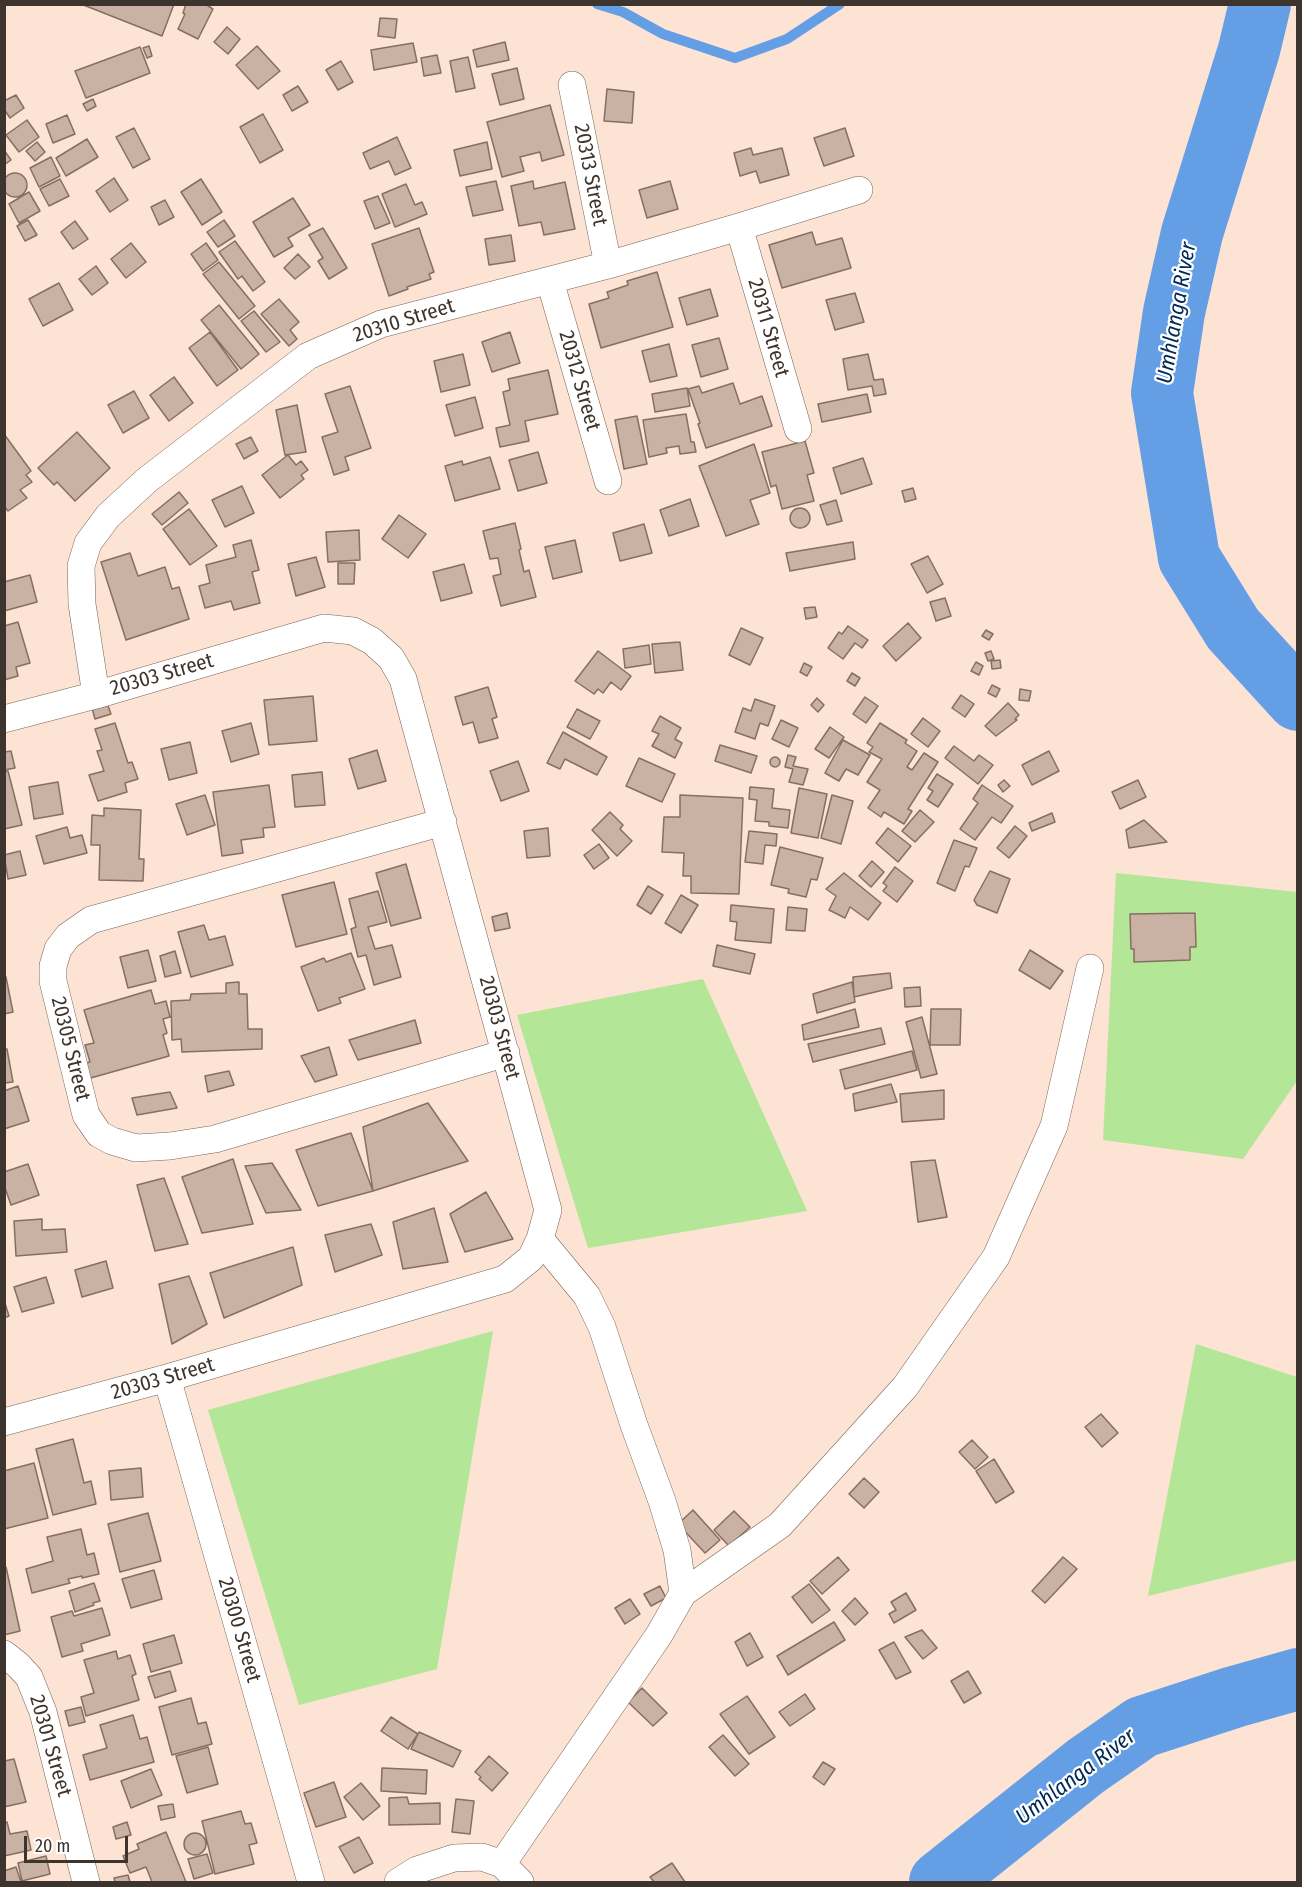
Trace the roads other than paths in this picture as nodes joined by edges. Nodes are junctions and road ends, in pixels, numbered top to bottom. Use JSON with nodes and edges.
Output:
{"nodes":[{"id":1,"x":572,"y":85,"type":"dead end"},
{"id":2,"x":859,"y":190,"type":"dead end"},
{"id":3,"x":738,"y":227,"type":"junction"},
{"id":4,"x":608,"y":265,"type":"junction"},
{"id":5,"x":550,"y":281,"type":"junction"},
{"id":6,"x":798,"y":429,"type":"dead end"},
{"id":7,"x":608,"y":481,"type":"dead end"},
{"id":8,"x":96,"y":695,"type":"junction"},
{"id":9,"x":4,"y":719,"type":"edge"},
{"id":10,"x":443,"y":822,"type":"junction"},
{"id":11,"x":1090,"y":968,"type":"dead end"},
{"id":12,"x":506,"y":1053,"type":"junction"},
{"id":13,"x":540,"y":1239,"type":"junction"},
{"id":14,"x":167,"y":1378,"type":"junction"},
{"id":15,"x":4,"y":1422,"type":"edge"},
{"id":16,"x":683,"y":1593,"type":"junction"},
{"id":17,"x":4,"y":1654,"type":"edge"},
{"id":18,"x":511,"y":1873,"type":"edge"},
{"id":19,"x":86,"y":1882,"type":"edge"},
{"id":20,"x":311,"y":1882,"type":"edge"},
{"id":21,"x":398,"y":1882,"type":"edge"}],
"edges":[{"from":1,"to":4,"type":"street","name":"20313 Street"},
{"from":2,"to":3,"type":"street","name":"20310 Street"},
{"from":3,"to":4,"type":"street","name":"20310 Street"},
{"from":3,"to":6,"type":"street","name":"20311 Street"},
{"from":4,"to":5,"type":"street","name":"20310 Street"},
{"from":5,"to":7,"type":"street","name":"20312 Street"},
{"from":5,"to":8,"type":"street","name":"20310 Street"},
{"from":8,"to":9,"type":"street","name":"20303 Street"},
{"from":8,"to":10,"type":"street","name":"20303 Street"},
{"from":10,"to":12,"type":"street","name":"20303 Street"},
{"from":10,"to":12,"type":"street","name":"20305 Street"},
{"from":11,"to":16,"type":"street"},
{"from":12,"to":13,"type":"street","name":"20303 Street"},
{"from":13,"to":14,"type":"street","name":"20303 Street"},
{"from":13,"to":16,"type":"street"},
{"from":14,"to":15,"type":"street","name":"20303 Street"},
{"from":14,"to":20,"type":"street","name":"20300 Street"},
{"from":16,"to":18,"type":"street"},
{"from":17,"to":19,"type":"street","name":"20301 Street"},
{"from":18,"to":21,"type":"street"}]}
